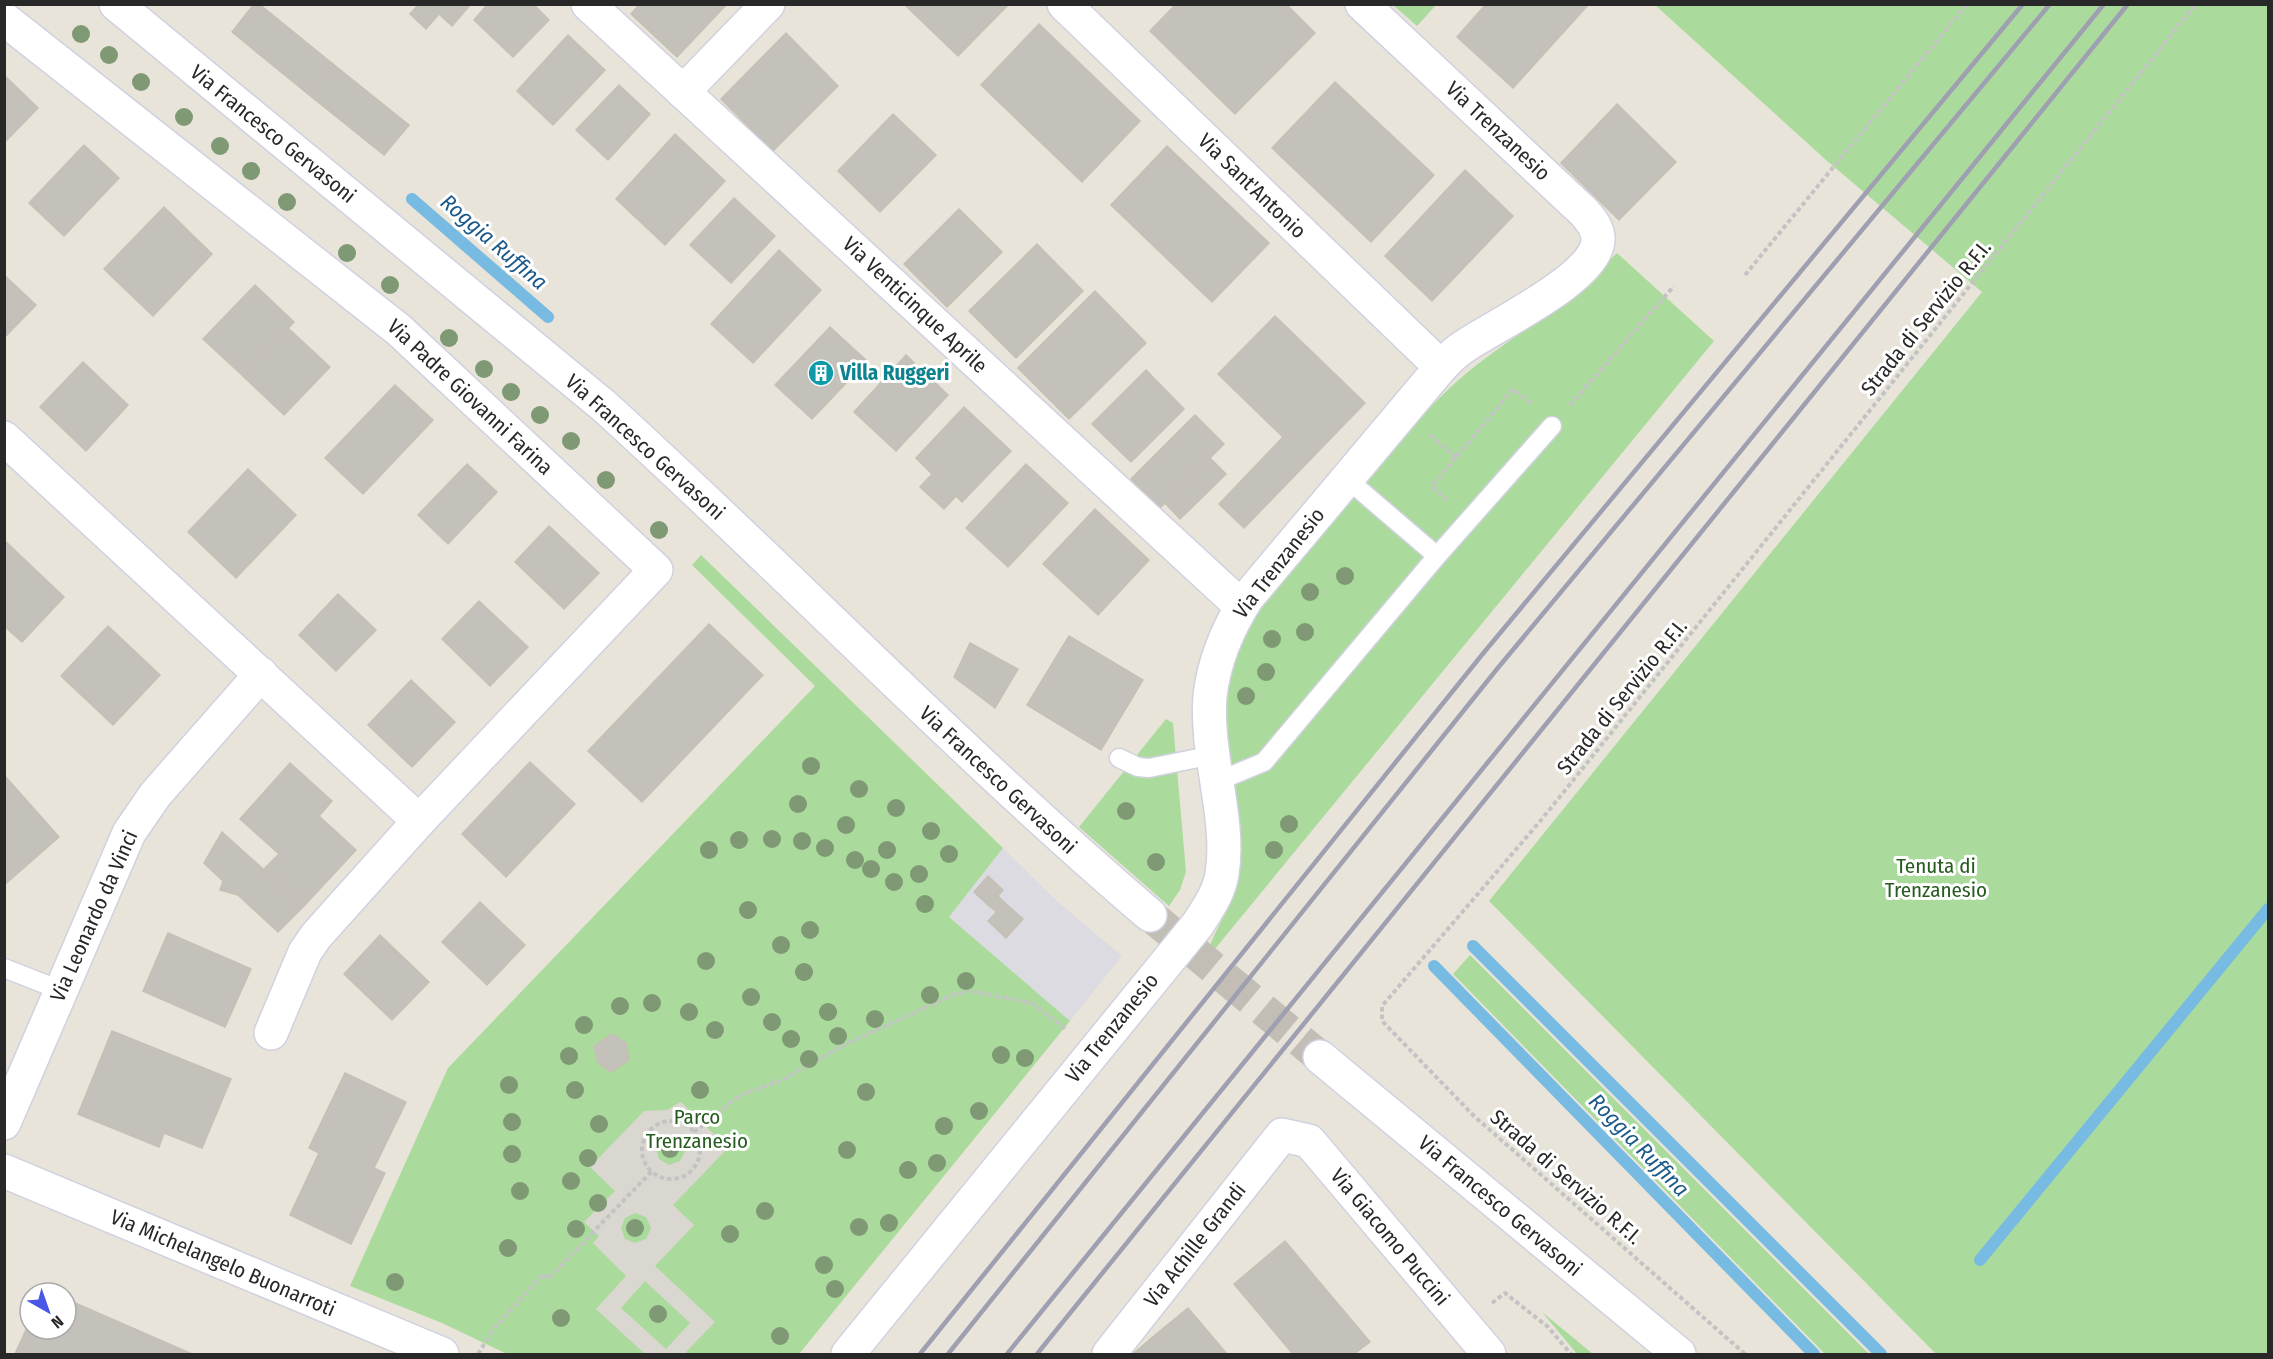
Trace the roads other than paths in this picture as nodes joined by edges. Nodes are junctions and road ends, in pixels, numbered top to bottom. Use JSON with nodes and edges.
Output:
{"nodes":[{"id":1,"x":116,"y":4,"type":"edge"},
{"id":2,"x":588,"y":4,"type":"edge"},
{"id":3,"x":768,"y":4,"type":"edge"},
{"id":4,"x":1064,"y":4,"type":"edge"},
{"id":5,"x":1362,"y":4,"type":"edge"},
{"id":6,"x":4,"y":19,"type":"edge"},
{"id":7,"x":683,"y":92,"type":"junction"},
{"id":8,"x":1441,"y":367,"type":"junction"},
{"id":9,"x":1553,"y":424,"type":"road end"},
{"id":10,"x":4,"y":438,"type":"edge"},
{"id":11,"x":1346,"y":478,"type":"junction"},
{"id":12,"x":1437,"y":556,"type":"junction"},
{"id":13,"x":1241,"y":606,"type":"junction"},
{"id":14,"x":261,"y":674,"type":"junction"},
{"id":15,"x":1119,"y":758,"type":"dead end"},
{"id":16,"x":1215,"y":769,"type":"junction"},
{"id":17,"x":419,"y":821,"type":"junction"},
{"id":18,"x":1150,"y":915,"type":"tunnel mouth"},
{"id":19,"x":4,"y":968,"type":"edge"},
{"id":20,"x":60,"y":990,"type":"junction"},
{"id":21,"x":272,"y":1033,"type":"dead end"},
{"id":22,"x":1320,"y":1057,"type":"tunnel mouth"},
{"id":23,"x":4,"y":1123,"type":"edge"},
{"id":24,"x":1282,"y":1136,"type":"joint"},
{"id":25,"x":4,"y":1172,"type":"edge"},
{"id":26,"x":442,"y":1354,"type":"edge"},
{"id":27,"x":849,"y":1354,"type":"edge"},
{"id":28,"x":1109,"y":1354,"type":"edge"},
{"id":29,"x":1489,"y":1354,"type":"edge"},
{"id":30,"x":1679,"y":1354,"type":"edge"}],
"edges":[{"from":1,"to":18,"type":"street","name":"Via Francesco Gervasoni"},
{"from":2,"to":7,"type":"street","name":"Via Venticinque Aprile"},
{"from":3,"to":7,"type":"street"},
{"from":4,"to":8,"type":"street","name":"Via Sant'Antonio"},
{"from":5,"to":8,"type":"street","name":"Via Trenzanesio"},
{"from":6,"to":17,"type":"street","name":"Via Padre Giovanni Farina"},
{"from":7,"to":13,"type":"street","name":"Via Venticinque Aprile"},
{"from":8,"to":11,"type":"street","name":"Via Trenzanesio"},
{"from":9,"to":12,"type":"lane"},
{"from":10,"to":14,"type":"street"},
{"from":11,"to":12,"type":"lane"},
{"from":11,"to":13,"type":"street","name":"Via Trenzanesio"},
{"from":12,"to":16,"type":"lane"},
{"from":13,"to":16,"type":"street","name":"Via Trenzanesio"},
{"from":14,"to":17,"type":"street"},
{"from":14,"to":20,"type":"street","name":"Via Leonardo da Vinci"},
{"from":15,"to":16,"type":"lane"},
{"from":16,"to":27,"type":"street","name":"Via Trenzanesio"},
{"from":17,"to":21,"type":"street","name":"Via Padre Giovanni Farina"},
{"from":19,"to":20,"type":"lane"},
{"from":20,"to":23,"type":"street","name":"Via Leonardo da Vinci"},
{"from":22,"to":30,"type":"street","name":"Via Francesco Gervasoni"},
{"from":24,"to":28,"type":"street","name":"Via Achille Grandi"},
{"from":24,"to":29,"type":"street","name":"Via Giacomo Puccini"},
{"from":25,"to":26,"type":"street","name":"Via Michelangelo Buonarroti"}]}
